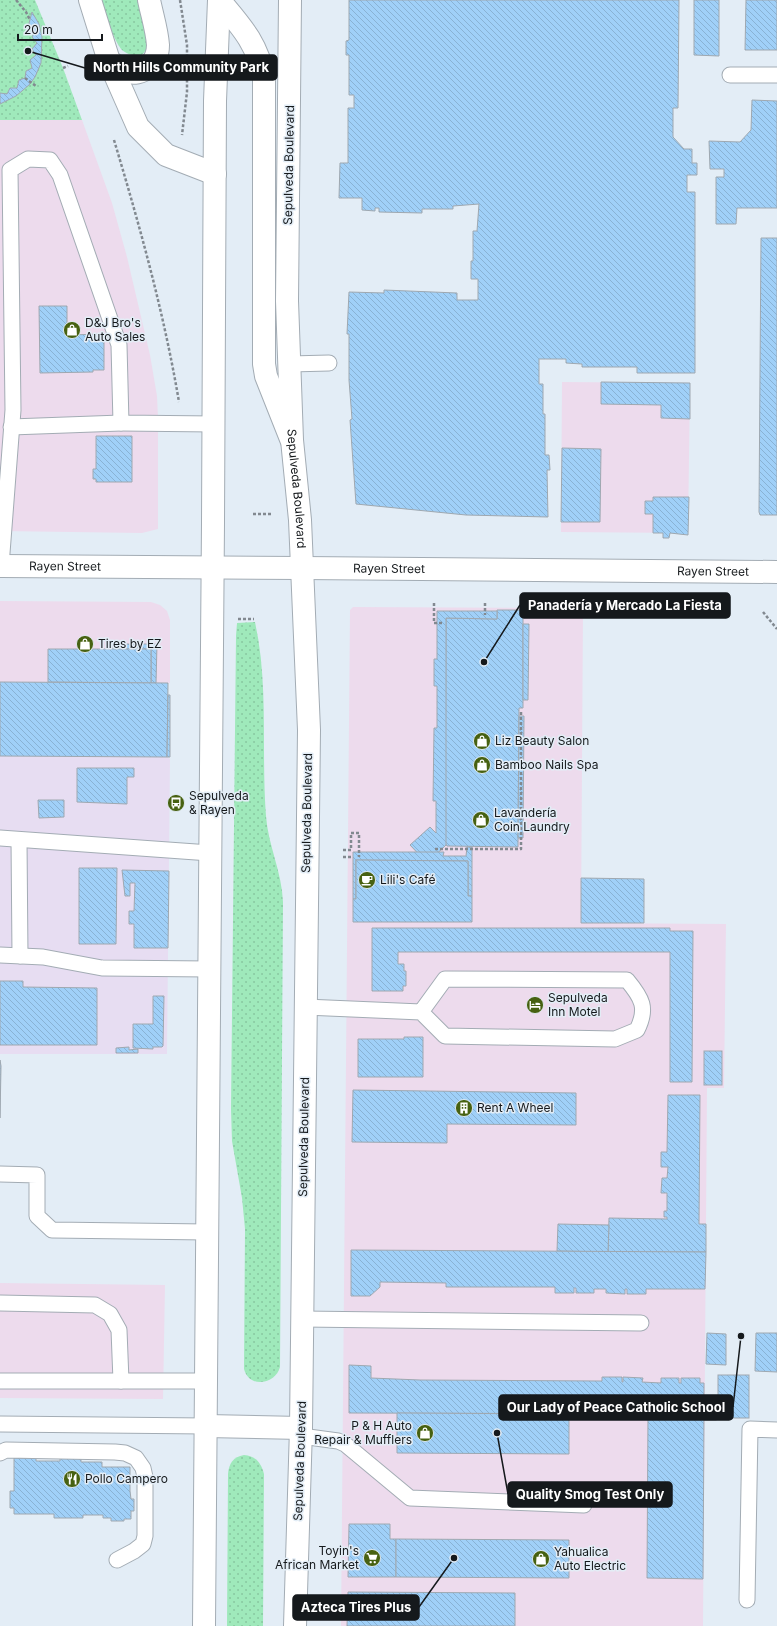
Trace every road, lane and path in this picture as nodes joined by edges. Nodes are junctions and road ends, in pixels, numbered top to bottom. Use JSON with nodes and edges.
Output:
{"nodes":[{"id":1,"x":16,"y":0,"type":"edge"},
{"id":2,"x":90,"y":0,"type":"edge"},
{"id":3,"x":149,"y":0,"type":"edge"},
{"id":4,"x":180,"y":0,"type":"edge"},
{"id":5,"x":219,"y":0,"type":"edge"},
{"id":6,"x":290,"y":0,"type":"edge"},
{"id":7,"x":30,"y":20,"type":"dead end"},
{"id":8,"x":109,"y":61,"type":"junction"},
{"id":9,"x":68,"y":66,"type":"dead end"},
{"id":10,"x":63,"y":68,"type":"dead end"},
{"id":11,"x":730,"y":75,"type":"dead end"},
{"id":12,"x":777,"y":75,"type":"edge"},
{"id":13,"x":25,"y":78,"type":"dead end"},
{"id":14,"x":36,"y":86,"type":"dead end"},
{"id":15,"x":114,"y":140,"type":"dead end"},
{"id":16,"x":182,"y":140,"type":"dead end"},
{"id":17,"x":215,"y":174,"type":"junction"},
{"id":18,"x":329,"y":363,"type":"dead end"},
{"id":19,"x":290,"y":364,"type":"junction"},
{"id":20,"x":121,"y":423,"type":"junction"},
{"id":21,"x":214,"y":424,"type":"junction"},
{"id":22,"x":11,"y":427,"type":"junction"},
{"id":23,"x":292,"y":440,"type":"junction"},
{"id":24,"x":253,"y":514,"type":"dead end"},
{"id":25,"x":271,"y":514,"type":"dead end"},
{"id":26,"x":0,"y":566,"type":"edge"},
{"id":27,"x":213,"y":568,"type":"junction"},
{"id":28,"x":302,"y":568,"type":"junction"},
{"id":29,"x":777,"y":572,"type":"edge"},
{"id":30,"x":434,"y":603,"type":"dead end"},
{"id":31,"x":485,"y":604,"type":"dead end"},
{"id":32,"x":763,"y":612,"type":"dead end"},
{"id":33,"x":485,"y":615,"type":"dead end"},
{"id":34,"x":236,"y":619,"type":"dead end"},
{"id":35,"x":254,"y":619,"type":"dead end"},
{"id":36,"x":442,"y":623,"type":"dead end"},
{"id":37,"x":777,"y":629,"type":"edge"},
{"id":38,"x":521,"y":711,"type":"dead end"},
{"id":39,"x":0,"y":838,"type":"edge"},
{"id":40,"x":19,"y":840,"type":"junction"},
{"id":41,"x":435,"y":849,"type":"dead end"},
{"id":42,"x":343,"y":850,"type":"dead end"},
{"id":43,"x":210,"y":853,"type":"junction"},
{"id":44,"x":343,"y":857,"type":"dead end"},
{"id":45,"x":353,"y":857,"type":"dead end"},
{"id":46,"x":359,"y":857,"type":"dead end"},
{"id":47,"x":0,"y":955,"type":"edge"},
{"id":48,"x":20,"y":956,"type":"junction"},
{"id":49,"x":210,"y":969,"type":"junction"},
{"id":50,"x":305,"y":1007,"type":"junction"},
{"id":51,"x":421,"y":1012,"type":"junction"},
{"id":52,"x":0,"y":1174,"type":"edge"},
{"id":53,"x":207,"y":1232,"type":"junction"},
{"id":54,"x":0,"y":1303,"type":"edge"},
{"id":55,"x":302,"y":1320,"type":"junction"},
{"id":56,"x":641,"y":1323,"type":"dead end"},
{"id":57,"x":0,"y":1381,"type":"edge"},
{"id":58,"x":121,"y":1381,"type":"junction"},
{"id":59,"x":206,"y":1381,"type":"junction"},
{"id":60,"x":0,"y":1424,"type":"edge"},
{"id":61,"x":206,"y":1426,"type":"junction"},
{"id":62,"x":777,"y":1430,"type":"edge"},
{"id":63,"x":301,"y":1432,"type":"junction"},
{"id":64,"x":0,"y":1453,"type":"edge"},
{"id":65,"x":584,"y":1505,"type":"dead end"},
{"id":66,"x":117,"y":1560,"type":"dead end"},
{"id":67,"x":747,"y":1600,"type":"dead end"},
{"id":68,"x":204,"y":1626,"type":"edge"},
{"id":69,"x":295,"y":1626,"type":"edge"}],
"edges":[{"from":1,"to":7,"type":"path"},
{"from":2,"to":8,"type":"main road"},
{"from":3,"to":8,"type":"main road"},
{"from":4,"to":16,"type":"path"},
{"from":5,"to":17,"type":"main road"},
{"from":5,"to":23,"type":"main road"},
{"from":6,"to":19,"type":"main road","name":"Sepulveda Boulevard"},
{"from":8,"to":17,"type":"main road"},
{"from":9,"to":10,"type":"path"},
{"from":11,"to":12,"type":"lane"},
{"from":13,"to":14,"type":"path"},
{"from":15,"to":21,"type":"path"},
{"from":17,"to":21,"type":"main road"},
{"from":18,"to":19,"type":"lane"},
{"from":19,"to":23,"type":"main road","name":"Sepulveda Boulevard"},
{"from":20,"to":21,"type":"lane"},
{"from":20,"to":22,"type":"lane"},
{"from":20,"to":22,"type":"lane"},
{"from":21,"to":27,"type":"main road"},
{"from":22,"to":26,"type":"lane"},
{"from":23,"to":28,"type":"main road","name":"Sepulveda Boulevard"},
{"from":24,"to":25,"type":"path"},
{"from":26,"to":27,"type":"main road","name":"Rayen Street"},
{"from":27,"to":28,"type":"main road","name":"Rayen Street"},
{"from":27,"to":43,"type":"main road"},
{"from":28,"to":29,"type":"main road","name":"Rayen Street"},
{"from":28,"to":50,"type":"main road","name":"Sepulveda Boulevard"},
{"from":30,"to":36,"type":"path"},
{"from":31,"to":33,"type":"path"},
{"from":32,"to":37,"type":"path"},
{"from":34,"to":35,"type":"path"},
{"from":38,"to":41,"type":"path"},
{"from":39,"to":40,"type":"lane"},
{"from":40,"to":43,"type":"lane"},
{"from":40,"to":48,"type":"lane"},
{"from":42,"to":46,"type":"path"},
{"from":43,"to":49,"type":"main road"},
{"from":44,"to":45,"type":"path"},
{"from":47,"to":48,"type":"lane"},
{"from":48,"to":49,"type":"lane"},
{"from":49,"to":53,"type":"main road"},
{"from":50,"to":51,"type":"lane"},
{"from":50,"to":55,"type":"main road","name":"Sepulveda Boulevard"},
{"from":51,"to":51,"type":"lane"},
{"from":52,"to":53,"type":"lane"},
{"from":53,"to":59,"type":"main road"},
{"from":54,"to":58,"type":"lane"},
{"from":55,"to":56,"type":"lane"},
{"from":55,"to":63,"type":"main road","name":"Sepulveda Boulevard"},
{"from":57,"to":58,"type":"lane"},
{"from":58,"to":59,"type":"lane"},
{"from":59,"to":61,"type":"main road"},
{"from":60,"to":61,"type":"lane"},
{"from":61,"to":63,"type":"main road"},
{"from":61,"to":68,"type":"main road"},
{"from":62,"to":67,"type":"lane"},
{"from":63,"to":65,"type":"lane"},
{"from":63,"to":69,"type":"main road","name":"Sepulveda Boulevard"},
{"from":64,"to":66,"type":"lane"}]}
